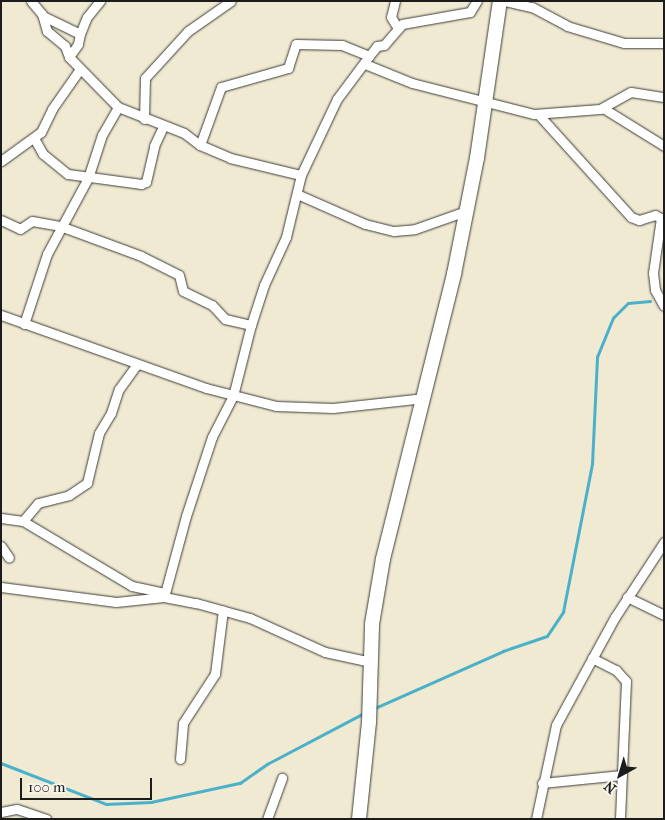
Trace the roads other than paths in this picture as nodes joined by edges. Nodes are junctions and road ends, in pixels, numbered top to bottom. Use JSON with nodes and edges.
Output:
{"nodes":[{"id":1,"x":31,"y":1,"type":"edge"},
{"id":2,"x":100,"y":1,"type":"edge"},
{"id":3,"x":231,"y":1,"type":"edge"},
{"id":4,"x":395,"y":1,"type":"edge"},
{"id":5,"x":478,"y":1,"type":"edge"},
{"id":6,"x":500,"y":1,"type":"edge"},
{"id":7,"x":505,"y":1,"type":"edge"},
{"id":8,"x":533,"y":4,"type":"edge"},
{"id":9,"x":43,"y":16,"type":"junction"},
{"id":10,"x":398,"y":28,"type":"junction"},
{"id":11,"x":80,"y":34,"type":"junction"},
{"id":12,"x":664,"y":43,"type":"edge"},
{"id":13,"x":69,"y":57,"type":"junction"},
{"id":14,"x":367,"y":60,"type":"junction"},
{"id":15,"x":80,"y":69,"type":"junction"},
{"id":16,"x":664,"y":97,"type":"edge"},
{"id":17,"x":484,"y":102,"type":"junction"},
{"id":18,"x":118,"y":108,"type":"junction"},
{"id":19,"x":603,"y":108,"type":"junction"},
{"id":20,"x":538,"y":114,"type":"junction"},
{"id":21,"x":144,"y":119,"type":"junction"},
{"id":22,"x":163,"y":128,"type":"junction"},
{"id":23,"x":34,"y":138,"type":"junction"},
{"id":24,"x":200,"y":145,"type":"junction"},
{"id":25,"x":664,"y":146,"type":"edge"},
{"id":26,"x":1,"y":161,"type":"edge"},
{"id":27,"x":302,"y":175,"type":"junction"},
{"id":28,"x":88,"y":178,"type":"junction"},
{"id":29,"x":296,"y":194,"type":"junction"},
{"id":30,"x":466,"y":211,"type":"junction"},
{"id":31,"x":1,"y":220,"type":"edge"},
{"id":32,"x":60,"y":226,"type":"junction"},
{"id":33,"x":664,"y":306,"type":"edge"},
{"id":34,"x":1,"y":315,"type":"edge"},
{"id":35,"x":24,"y":324,"type":"junction"},
{"id":36,"x":251,"y":325,"type":"junction"},
{"id":37,"x":137,"y":364,"type":"junction"},
{"id":38,"x":233,"y":396,"type":"junction"},
{"id":39,"x":424,"y":398,"type":"junction"},
{"id":40,"x":1,"y":518,"type":"edge"},
{"id":41,"x":23,"y":521,"type":"junction"},
{"id":42,"x":664,"y":542,"type":"edge"},
{"id":43,"x":1,"y":546,"type":"edge"},
{"id":44,"x":9,"y":558,"type":"dead end"},
{"id":45,"x":1,"y":587,"type":"edge"},
{"id":46,"x":165,"y":595,"type":"junction"},
{"id":47,"x":627,"y":597,"type":"junction"},
{"id":48,"x":224,"y":610,"type":"junction"},
{"id":49,"x":664,"y":615,"type":"edge"},
{"id":50,"x":592,"y":658,"type":"junction"},
{"id":51,"x":371,"y":662,"type":"junction"},
{"id":52,"x":180,"y":759,"type":"dead end"},
{"id":53,"x":622,"y":775,"type":"junction"},
{"id":54,"x":282,"y":778,"type":"dead end"},
{"id":55,"x":542,"y":783,"type":"junction"},
{"id":56,"x":1,"y":812,"type":"edge"},
{"id":57,"x":46,"y":819,"type":"edge"},
{"id":58,"x":267,"y":819,"type":"edge"},
{"id":59,"x":359,"y":819,"type":"edge"},
{"id":60,"x":536,"y":819,"type":"edge"},
{"id":61,"x":620,"y":819,"type":"edge"}],
"edges":[{"from":1,"to":9,"type":"street"},
{"from":2,"to":11,"type":"street"},
{"from":3,"to":21,"type":"street"},
{"from":4,"to":10,"type":"street"},
{"from":5,"to":10,"type":"street"},
{"from":6,"to":17,"type":"main road"},
{"from":7,"to":8,"type":"street"},
{"from":8,"to":12,"type":"street"},
{"from":9,"to":11,"type":"street"},
{"from":9,"to":13,"type":"street"},
{"from":10,"to":14,"type":"street"},
{"from":11,"to":13,"type":"street"},
{"from":13,"to":15,"type":"street"},
{"from":14,"to":17,"type":"street"},
{"from":14,"to":24,"type":"street"},
{"from":14,"to":27,"type":"street"},
{"from":15,"to":18,"type":"street"},
{"from":15,"to":23,"type":"street"},
{"from":16,"to":19,"type":"street"},
{"from":17,"to":20,"type":"street"},
{"from":17,"to":30,"type":"main road"},
{"from":18,"to":21,"type":"street"},
{"from":18,"to":28,"type":"street"},
{"from":19,"to":20,"type":"street"},
{"from":19,"to":25,"type":"street"},
{"from":20,"to":33,"type":"street"},
{"from":21,"to":22,"type":"street"},
{"from":22,"to":24,"type":"street"},
{"from":22,"to":28,"type":"street"},
{"from":23,"to":26,"type":"street"},
{"from":23,"to":28,"type":"street"},
{"from":24,"to":27,"type":"street"},
{"from":27,"to":29,"type":"street"},
{"from":28,"to":32,"type":"street"},
{"from":29,"to":30,"type":"street"},
{"from":29,"to":36,"type":"street"},
{"from":30,"to":39,"type":"main road"},
{"from":31,"to":32,"type":"street"},
{"from":32,"to":35,"type":"street"},
{"from":32,"to":36,"type":"street"},
{"from":34,"to":35,"type":"street"},
{"from":35,"to":37,"type":"street"},
{"from":36,"to":38,"type":"street"},
{"from":37,"to":38,"type":"street"},
{"from":37,"to":41,"type":"street"},
{"from":38,"to":39,"type":"street"},
{"from":38,"to":46,"type":"street"},
{"from":39,"to":51,"type":"main road"},
{"from":40,"to":41,"type":"street"},
{"from":41,"to":46,"type":"street"},
{"from":42,"to":47,"type":"street"},
{"from":43,"to":44,"type":"street"},
{"from":45,"to":46,"type":"street"},
{"from":46,"to":48,"type":"street"},
{"from":47,"to":49,"type":"street"},
{"from":47,"to":50,"type":"street"},
{"from":48,"to":51,"type":"street"},
{"from":48,"to":52,"type":"street"},
{"from":50,"to":53,"type":"street"},
{"from":50,"to":55,"type":"street"},
{"from":51,"to":59,"type":"main road"},
{"from":53,"to":55,"type":"street"},
{"from":53,"to":61,"type":"street"},
{"from":54,"to":58,"type":"street"},
{"from":55,"to":60,"type":"street"},
{"from":56,"to":57,"type":"street"}]}
